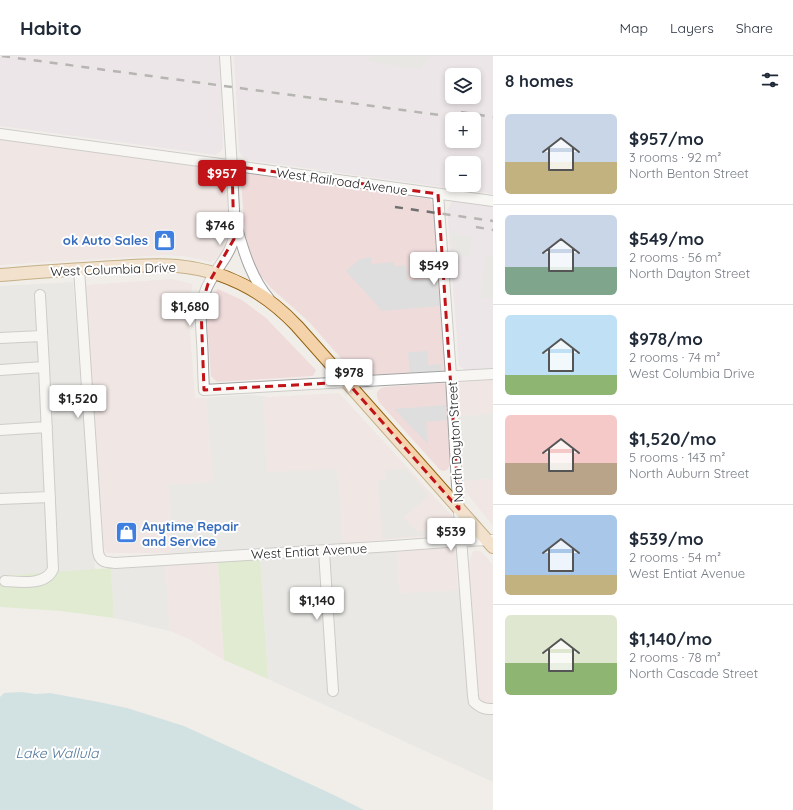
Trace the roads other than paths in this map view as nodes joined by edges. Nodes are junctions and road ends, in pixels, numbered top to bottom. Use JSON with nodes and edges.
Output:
{"nodes":[{"id":1,"x":225,"y":56,"type":"edge"},
{"id":2,"x":0,"y":134,"type":"edge"},
{"id":3,"x":232,"y":166,"type":"junction"},
{"id":4,"x":438,"y":194,"type":"junction"},
{"id":5,"x":493,"y":201,"type":"edge"},
{"id":6,"x":235,"y":221,"type":"junction"},
{"id":7,"x":79,"y":269,"type":"junction"},
{"id":8,"x":0,"y":274,"type":"edge"},
{"id":9,"x":215,"y":274,"type":"junction"},
{"id":10,"x":40,"y":295,"type":"dead end"},
{"id":11,"x":272,"y":303,"type":"junction"},
{"id":12,"x":42,"y":336,"type":"junction"},
{"id":13,"x":0,"y":338,"type":"edge"},
{"id":14,"x":44,"y":366,"type":"junction"},
{"id":15,"x":0,"y":370,"type":"edge"},
{"id":16,"x":493,"y":374,"type":"edge"},
{"id":17,"x":451,"y":376,"type":"junction"},
{"id":18,"x":347,"y":382,"type":"junction"},
{"id":19,"x":47,"y":427,"type":"junction"},
{"id":20,"x":0,"y":430,"type":"edge"},
{"id":21,"x":50,"y":496,"type":"junction"},
{"id":22,"x":0,"y":499,"type":"edge"},
{"id":23,"x":459,"y":509,"type":"junction"},
{"id":24,"x":461,"y":541,"type":"junction"},
{"id":25,"x":491,"y":542,"type":"edge"},
{"id":26,"x":324,"y":551,"type":"junction"},
{"id":27,"x":5,"y":581,"type":"dead end"},
{"id":28,"x":333,"y":691,"type":"dead end"},
{"id":29,"x":489,"y":709,"type":"edge"}],
"edges":[{"from":1,"to":3,"type":"street"},
{"from":2,"to":3,"type":"street","name":"West Railroad Avenue"},
{"from":3,"to":4,"type":"street","name":"West Railroad Avenue"},
{"from":3,"to":6,"type":"street"},
{"from":4,"to":5,"type":"street","name":"West Railroad Avenue"},
{"from":4,"to":17,"type":"street","name":"North Dayton Street"},
{"from":6,"to":9,"type":"street"},
{"from":6,"to":11,"type":"street"},
{"from":7,"to":8,"type":"main road","name":"West Columbia Drive"},
{"from":7,"to":9,"type":"main road","name":"West Columbia Drive"},
{"from":7,"to":26,"type":"street","name":"West Entiat Avenue"},
{"from":9,"to":11,"type":"main road","name":"West Columbia Drive"},
{"from":9,"to":18,"type":"street"},
{"from":10,"to":12,"type":"street"},
{"from":11,"to":18,"type":"main road","name":"West Columbia Drive"},
{"from":12,"to":13,"type":"street"},
{"from":12,"to":14,"type":"street"},
{"from":14,"to":15,"type":"street"},
{"from":14,"to":19,"type":"street"},
{"from":16,"to":17,"type":"street"},
{"from":17,"to":18,"type":"street"},
{"from":17,"to":23,"type":"street","name":"North Dayton Street"},
{"from":18,"to":23,"type":"main road","name":"West Columbia Drive"},
{"from":19,"to":20,"type":"street"},
{"from":19,"to":21,"type":"street"},
{"from":21,"to":22,"type":"street"},
{"from":21,"to":27,"type":"street"},
{"from":23,"to":24,"type":"street","name":"North Dayton Street"},
{"from":23,"to":25,"type":"main road","name":"West Columbia Drive"},
{"from":24,"to":25,"type":"street","name":"West Entiat Avenue"},
{"from":24,"to":26,"type":"street","name":"West Entiat Avenue"},
{"from":24,"to":29,"type":"street","name":"North Dayton Street"},
{"from":26,"to":28,"type":"street"}]}
